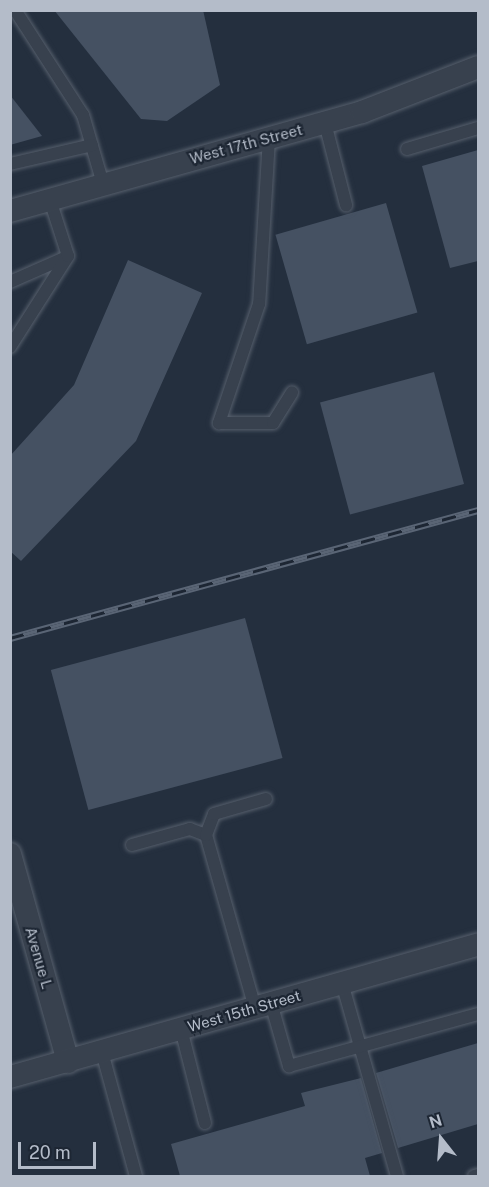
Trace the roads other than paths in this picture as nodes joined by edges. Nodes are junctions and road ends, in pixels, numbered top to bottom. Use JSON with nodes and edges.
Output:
{"nodes":[{"id":1,"x":15,"y":10,"type":"edge"},
{"id":2,"x":478,"y":67,"type":"edge"},
{"id":3,"x":325,"y":123,"type":"junction"},
{"id":4,"x":478,"y":128,"type":"edge"},
{"id":5,"x":269,"y":138,"type":"junction"},
{"id":6,"x":92,"y":145,"type":"junction"},
{"id":7,"x":407,"y":149,"type":"dead end"},
{"id":8,"x":10,"y":164,"type":"edge"},
{"id":9,"x":103,"y":184,"type":"junction"},
{"id":10,"x":50,"y":200,"type":"junction"},
{"id":11,"x":346,"y":205,"type":"dead end"},
{"id":12,"x":10,"y":211,"type":"edge"},
{"id":13,"x":68,"y":256,"type":"junction"},
{"id":14,"x":10,"y":282,"type":"edge"},
{"id":15,"x":10,"y":347,"type":"edge"},
{"id":16,"x":292,"y":392,"type":"dead end"},
{"id":17,"x":266,"y":799,"type":"dead end"},
{"id":18,"x":206,"y":835,"type":"junction"},
{"id":19,"x":132,"y":845,"type":"dead end"},
{"id":20,"x":10,"y":854,"type":"edge"},
{"id":21,"x":478,"y":945,"type":"edge"},
{"id":22,"x":342,"y":983,"type":"junction"},
{"id":23,"x":263,"y":1006,"type":"junction"},
{"id":24,"x":478,"y":1014,"type":"edge"},
{"id":25,"x":181,"y":1029,"type":"junction"},
{"id":26,"x":358,"y":1046,"type":"junction"},
{"id":27,"x":102,"y":1052,"type":"junction"},
{"id":28,"x":68,"y":1062,"type":"junction"},
{"id":29,"x":10,"y":1077,"type":"edge"},
{"id":30,"x":205,"y":1123,"type":"dead end"},
{"id":31,"x":478,"y":1175,"type":"edge"},
{"id":32,"x":136,"y":1176,"type":"edge"},
{"id":33,"x":397,"y":1176,"type":"edge"},
{"id":34,"x":474,"y":1176,"type":"edge"}],
"edges":[{"from":1,"to":6,"type":"lane"},
{"from":2,"to":3,"type":"street","name":"West 17th Street"},
{"from":3,"to":5,"type":"street","name":"West 17th Street"},
{"from":3,"to":11,"type":"lane"},
{"from":4,"to":7,"type":"lane"},
{"from":5,"to":9,"type":"street","name":"West 17th Street"},
{"from":5,"to":16,"type":"lane"},
{"from":6,"to":8,"type":"lane"},
{"from":6,"to":9,"type":"lane"},
{"from":9,"to":10,"type":"street","name":"West 17th Street"},
{"from":10,"to":12,"type":"street","name":"West 17th Street"},
{"from":10,"to":13,"type":"lane"},
{"from":13,"to":14,"type":"lane"},
{"from":13,"to":15,"type":"lane"},
{"from":17,"to":18,"type":"lane"},
{"from":18,"to":19,"type":"lane"},
{"from":18,"to":23,"type":"lane"},
{"from":20,"to":28,"type":"street","name":"Avenue L"},
{"from":21,"to":22,"type":"street","name":"West 15th Street"},
{"from":22,"to":23,"type":"street","name":"West 15th Street"},
{"from":22,"to":26,"type":"lane"},
{"from":23,"to":25,"type":"street","name":"West 15th Street"},
{"from":23,"to":26,"type":"lane"},
{"from":24,"to":26,"type":"lane"},
{"from":25,"to":27,"type":"street","name":"West 15th Street"},
{"from":25,"to":30,"type":"lane"},
{"from":26,"to":33,"type":"lane"},
{"from":27,"to":28,"type":"street","name":"West 15th Street"},
{"from":27,"to":32,"type":"lane"},
{"from":28,"to":29,"type":"street","name":"West 15th Street"},
{"from":31,"to":34,"type":"lane"}]}
